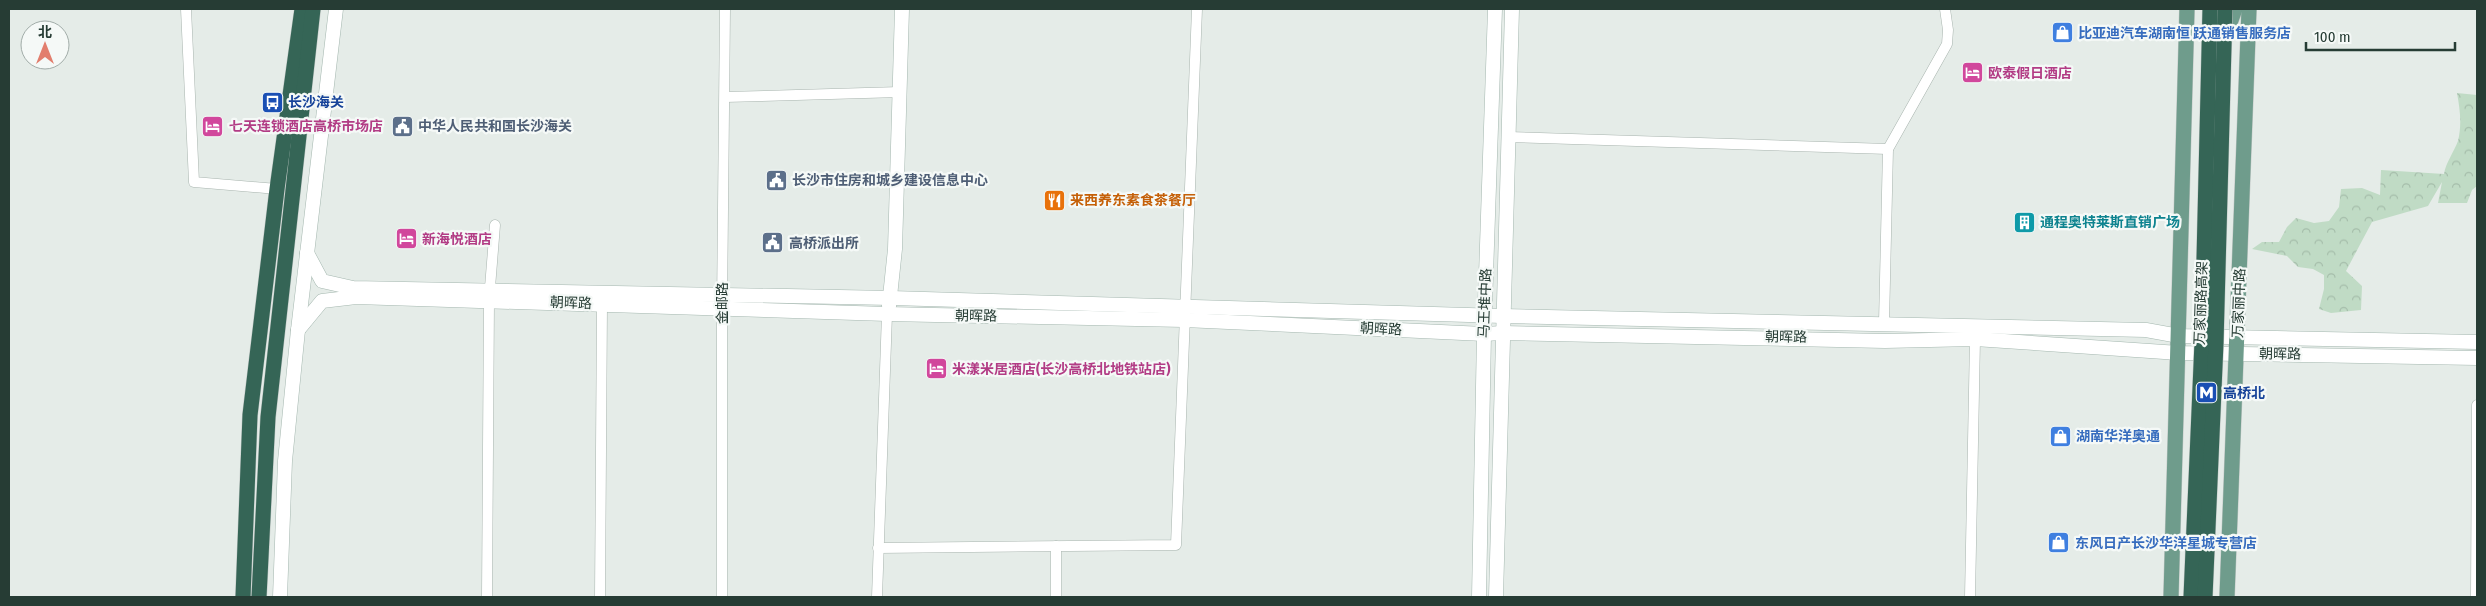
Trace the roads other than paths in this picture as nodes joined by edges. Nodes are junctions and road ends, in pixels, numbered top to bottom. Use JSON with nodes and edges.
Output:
{"nodes":[{"id":1,"x":186,"y":9,"type":"edge"},
{"id":2,"x":302,"y":9,"type":"edge"},
{"id":3,"x":313,"y":9,"type":"edge"},
{"id":4,"x":336,"y":9,"type":"edge"},
{"id":5,"x":725,"y":9,"type":"edge"},
{"id":6,"x":902,"y":9,"type":"edge"},
{"id":7,"x":1197,"y":9,"type":"edge"},
{"id":8,"x":1495,"y":9,"type":"edge"},
{"id":9,"x":1512,"y":9,"type":"edge"},
{"id":10,"x":1945,"y":9,"type":"edge"},
{"id":11,"x":2187,"y":9,"type":"edge"},
{"id":12,"x":2210,"y":9,"type":"edge"},
{"id":13,"x":2225,"y":9,"type":"edge"},
{"id":14,"x":2234,"y":9,"type":"edge"},
{"id":15,"x":2249,"y":9,"type":"edge"},
{"id":16,"x":2224,"y":40,"type":"junction"},
{"id":17,"x":900,"y":92,"type":"junction"},
{"id":18,"x":725,"y":97,"type":"junction"},
{"id":19,"x":1508,"y":137,"type":"junction"},
{"id":20,"x":1888,"y":149,"type":"junction"},
{"id":21,"x":277,"y":189,"type":"junction"},
{"id":22,"x":495,"y":226,"type":"dead end"},
{"id":23,"x":307,"y":253,"type":"junction"},
{"id":24,"x":490,"y":295,"type":"junction"},
{"id":25,"x":891,"y":298,"type":"junction"},
{"id":26,"x":722,"y":303,"type":"junction"},
{"id":27,"x":602,"y":304,"type":"junction"},
{"id":28,"x":887,"y":314,"type":"junction"},
{"id":29,"x":1184,"y":314,"type":"junction"},
{"id":30,"x":1484,"y":314,"type":"junction"},
{"id":31,"x":1503,"y":316,"type":"junction"},
{"id":32,"x":1884,"y":323,"type":"junction"},
{"id":33,"x":298,"y":330,"type":"junction"},
{"id":34,"x":1503,"y":333,"type":"junction"},
{"id":35,"x":1484,"y":334,"type":"junction"},
{"id":36,"x":2179,"y":336,"type":"junction"},
{"id":37,"x":2238,"y":338,"type":"junction"},
{"id":38,"x":1976,"y":339,"type":"junction"},
{"id":39,"x":2477,"y":342,"type":"edge"},
{"id":40,"x":2477,"y":350,"type":"edge"},
{"id":41,"x":2179,"y":353,"type":"junction"},
{"id":42,"x":2238,"y":353,"type":"junction"},
{"id":43,"x":2477,"y":358,"type":"edge"},
{"id":44,"x":2477,"y":406,"type":"edge"},
{"id":45,"x":1056,"y":546,"type":"junction"},
{"id":46,"x":878,"y":548,"type":"junction"},
{"id":47,"x":243,"y":597,"type":"edge"},
{"id":48,"x":259,"y":597,"type":"edge"},
{"id":49,"x":280,"y":597,"type":"edge"},
{"id":50,"x":487,"y":597,"type":"edge"},
{"id":51,"x":600,"y":597,"type":"edge"},
{"id":52,"x":722,"y":597,"type":"edge"},
{"id":53,"x":877,"y":597,"type":"edge"},
{"id":54,"x":1056,"y":597,"type":"edge"},
{"id":55,"x":1479,"y":597,"type":"edge"},
{"id":56,"x":1496,"y":597,"type":"edge"},
{"id":57,"x":1970,"y":597,"type":"edge"},
{"id":58,"x":2171,"y":597,"type":"edge"},
{"id":59,"x":2191,"y":597,"type":"edge"},
{"id":60,"x":2205,"y":597,"type":"edge"},
{"id":61,"x":2227,"y":597,"type":"edge"},
{"id":62,"x":2476,"y":597,"type":"edge"}],
"edges":[{"from":1,"to":21,"type":"street"},
{"from":2,"to":21,"type":"highway"},
{"from":3,"to":48,"type":"highway"},
{"from":4,"to":23,"type":"street"},
{"from":5,"to":18,"type":"street","name":"金邮路"},
{"from":6,"to":17,"type":"street"},
{"from":7,"to":29,"type":"street"},
{"from":8,"to":30,"type":"street","name":"马王堆中路"},
{"from":9,"to":19,"type":"street","name":"马王堆中路"},
{"from":10,"to":20,"type":"street"},
{"from":11,"to":36,"type":"main road"},
{"from":12,"to":59,"type":"highway","name":"万家丽路高架","bridge":true},
{"from":13,"to":16,"type":"highway","name":"万家丽路高架","bridge":true},
{"from":14,"to":16,"type":"main road","bridge":true},
{"from":15,"to":37,"type":"main road","name":"万家丽中路"},
{"from":16,"to":60,"type":"highway","name":"万家丽路高架","bridge":true},
{"from":17,"to":18,"type":"street"},
{"from":17,"to":25,"type":"street"},
{"from":18,"to":26,"type":"street","name":"金邮路"},
{"from":19,"to":20,"type":"street"},
{"from":19,"to":31,"type":"street","name":"马王堆中路"},
{"from":20,"to":32,"type":"street"},
{"from":21,"to":47,"type":"highway"},
{"from":22,"to":24,"type":"street"},
{"from":23,"to":24,"type":"street","name":"朝晖路"},
{"from":23,"to":33,"type":"street"},
{"from":24,"to":26,"type":"street","name":"朝晖路"},
{"from":24,"to":27,"type":"street","name":"朝晖路"},
{"from":24,"to":33,"type":"street","name":"朝晖路"},
{"from":24,"to":50,"type":"street"},
{"from":25,"to":26,"type":"street","name":"朝晖路"},
{"from":25,"to":28,"type":"street"},
{"from":25,"to":29,"type":"street","name":"朝晖路"},
{"from":26,"to":27,"type":"street","name":"朝晖路"},
{"from":26,"to":28,"type":"street","name":"朝晖路"},
{"from":26,"to":52,"type":"street","name":"金邮路"},
{"from":27,"to":51,"type":"street"},
{"from":28,"to":29,"type":"street","name":"朝晖路"},
{"from":28,"to":46,"type":"street"},
{"from":29,"to":30,"type":"street","name":"朝晖路"},
{"from":29,"to":35,"type":"street","name":"朝晖路"},
{"from":29,"to":45,"type":"street"},
{"from":30,"to":31,"type":"street","name":"朝晖路"},
{"from":30,"to":35,"type":"street","name":"马王堆中路"},
{"from":31,"to":32,"type":"street","name":"朝晖路"},
{"from":31,"to":34,"type":"street","name":"马王堆中路"},
{"from":32,"to":36,"type":"street","name":"朝晖路"},
{"from":33,"to":49,"type":"street"},
{"from":34,"to":35,"type":"street","name":"朝晖路"},
{"from":34,"to":38,"type":"street","name":"朝晖路"},
{"from":34,"to":56,"type":"street","name":"马王堆中路"},
{"from":35,"to":55,"type":"street","name":"马王堆中路"},
{"from":36,"to":37,"type":"street","name":"朝晖路"},
{"from":36,"to":41,"type":"main road"},
{"from":37,"to":39,"type":"street","name":"朝晖路"},
{"from":37,"to":42,"type":"main road","name":"万家丽中路"},
{"from":38,"to":41,"type":"street","name":"朝晖路"},
{"from":38,"to":57,"type":"street"},
{"from":39,"to":40,"type":"street"},
{"from":41,"to":42,"type":"street","name":"朝晖路"},
{"from":41,"to":58,"type":"main road"},
{"from":42,"to":43,"type":"street","name":"朝晖路"},
{"from":42,"to":61,"type":"main road","name":"万家丽中路"},
{"from":44,"to":62,"type":"street"},
{"from":45,"to":46,"type":"street"},
{"from":45,"to":54,"type":"street"},
{"from":46,"to":53,"type":"street"}]}
